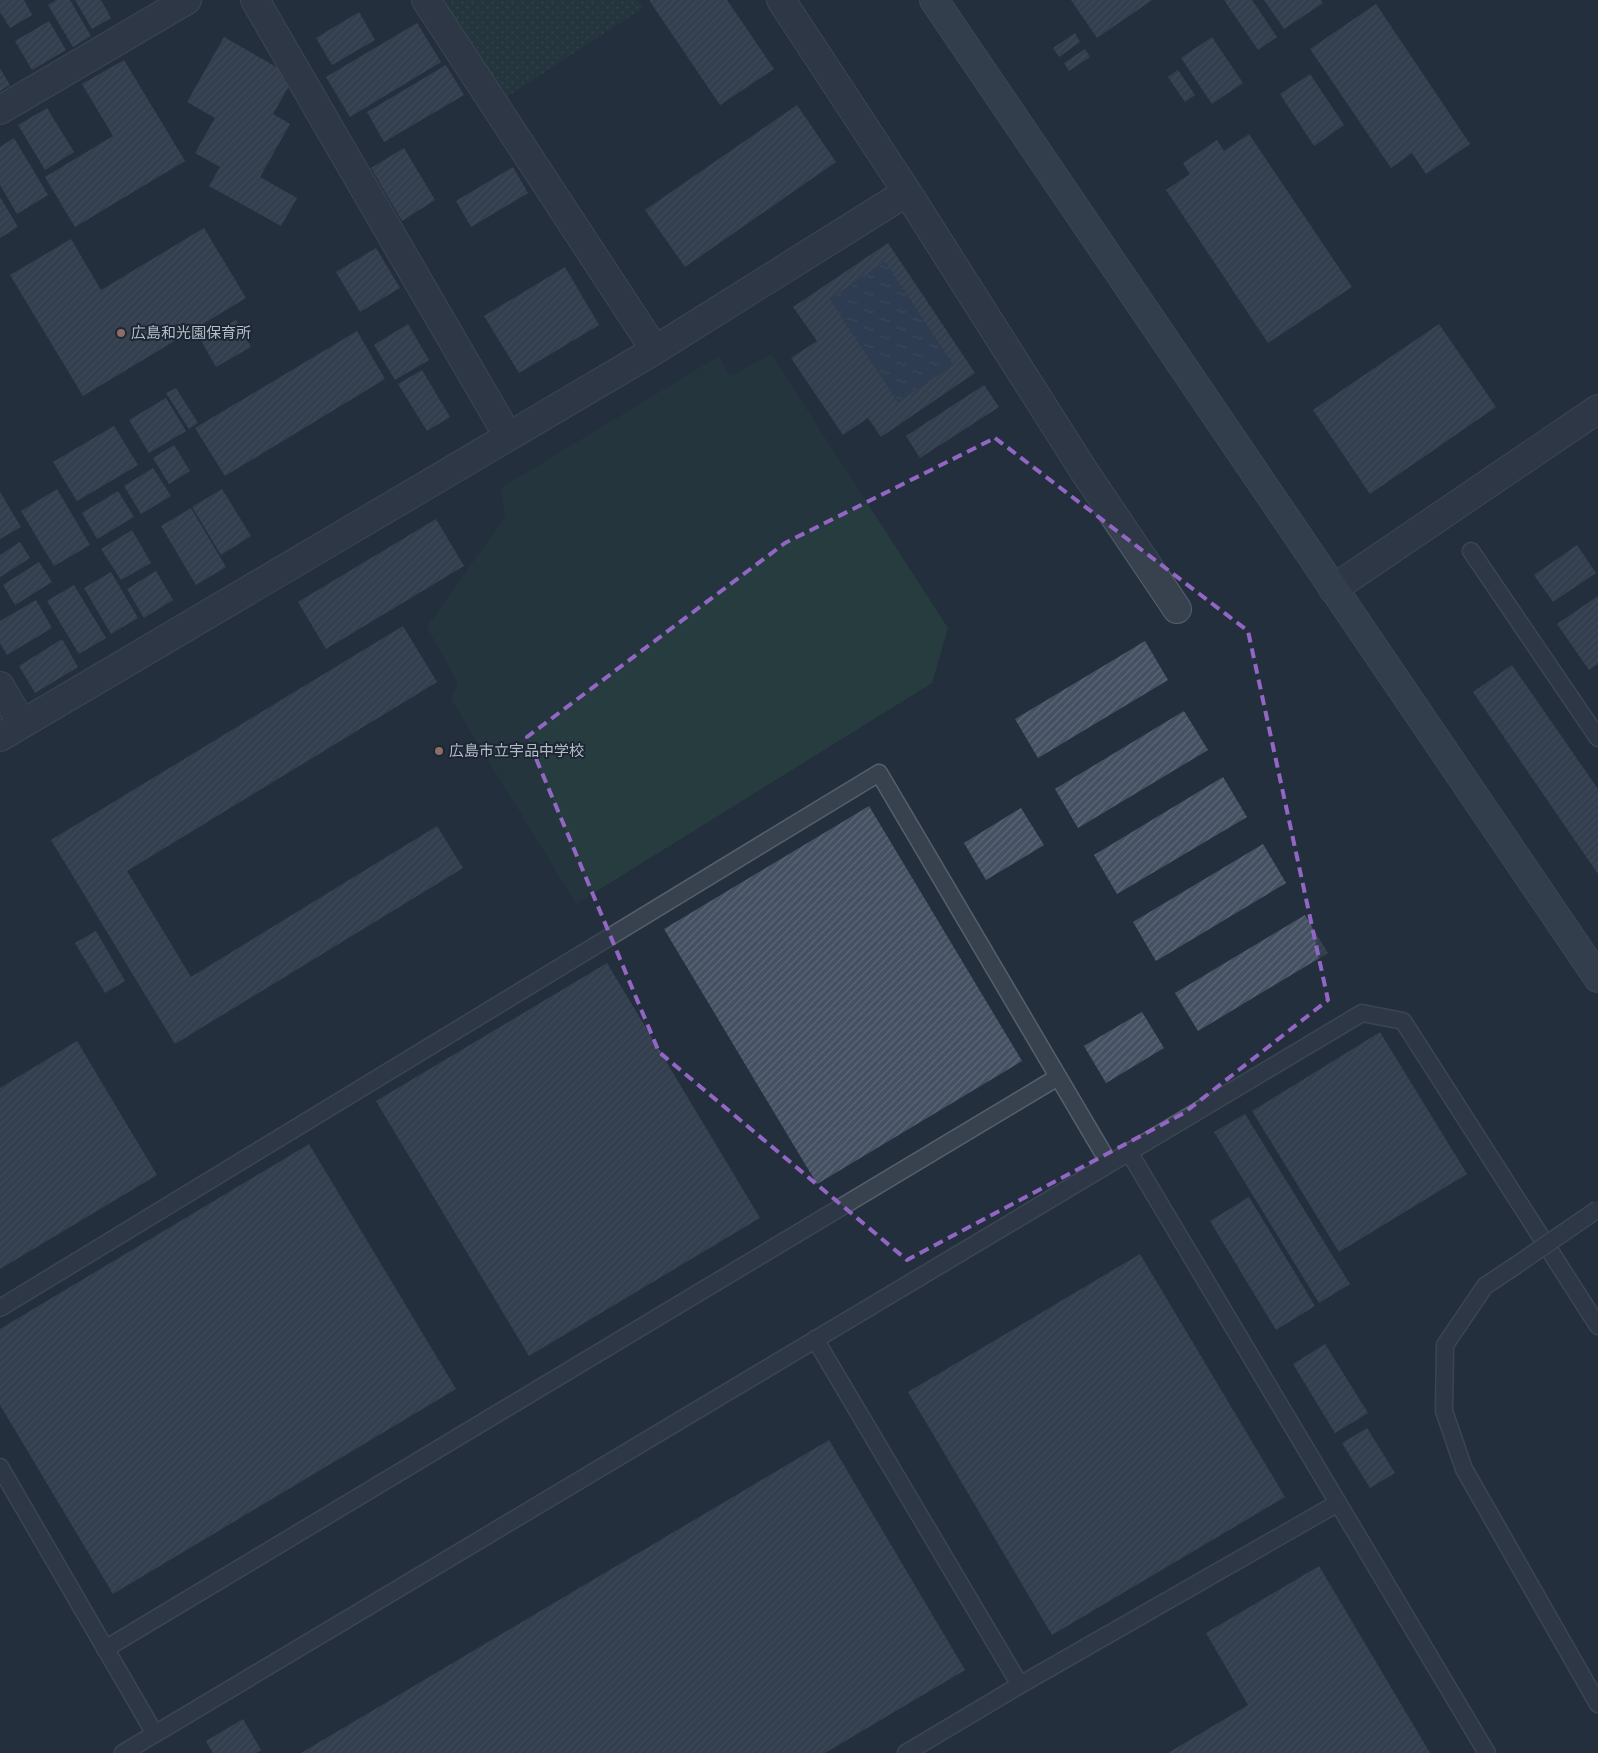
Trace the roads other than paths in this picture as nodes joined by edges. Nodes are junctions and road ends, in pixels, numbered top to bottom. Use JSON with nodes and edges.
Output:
{"nodes":[{"id":1,"x":187,"y":0,"type":"edge"},
{"id":2,"x":255,"y":0,"type":"edge"},
{"id":3,"x":426,"y":0,"type":"edge"},
{"id":4,"x":781,"y":0,"type":"edge"},
{"id":5,"x":934,"y":0,"type":"edge"},
{"id":6,"x":0,"y":110,"type":"edge"},
{"id":7,"x":907,"y":192,"type":"junction"},
{"id":8,"x":655,"y":350,"type":"junction"},
{"id":9,"x":1598,"y":409,"type":"edge"},
{"id":10,"x":508,"y":436,"type":"junction"},
{"id":11,"x":1471,"y":551,"type":"dead end"},
{"id":12,"x":1333,"y":589,"type":"junction"},
{"id":13,"x":1178,"y":610,"type":"dead end"},
{"id":14,"x":0,"y":686,"type":"edge"},
{"id":15,"x":11,"y":730,"type":"edge"},
{"id":16,"x":1598,"y":738,"type":"edge"},
{"id":17,"x":1598,"y":978,"type":"edge"},
{"id":18,"x":1058,"y":1077,"type":"junction"},
{"id":19,"x":1129,"y":1152,"type":"junction"},
{"id":20,"x":1109,"y":1163,"type":"junction"},
{"id":21,"x":1598,"y":1209,"type":"edge"},
{"id":22,"x":0,"y":1308,"type":"edge"},
{"id":23,"x":1598,"y":1326,"type":"edge"},
{"id":24,"x":815,"y":1339,"type":"junction"},
{"id":25,"x":0,"y":1467,"type":"edge"},
{"id":26,"x":1338,"y":1503,"type":"junction"},
{"id":27,"x":105,"y":1649,"type":"junction"},
{"id":28,"x":1020,"y":1686,"type":"junction"},
{"id":29,"x":1598,"y":1704,"type":"edge"},
{"id":30,"x":155,"y":1734,"type":"junction"},
{"id":31,"x":123,"y":1753,"type":"edge"},
{"id":32,"x":906,"y":1753,"type":"edge"},
{"id":33,"x":1487,"y":1753,"type":"edge"}],
"edges":[{"from":1,"to":6,"type":"street"},
{"from":2,"to":10,"type":"street"},
{"from":3,"to":8,"type":"street"},
{"from":4,"to":7,"type":"street"},
{"from":5,"to":12,"type":"street"},
{"from":7,"to":8,"type":"street"},
{"from":7,"to":13,"type":"street"},
{"from":8,"to":10,"type":"street"},
{"from":9,"to":12,"type":"street"},
{"from":10,"to":15,"type":"street"},
{"from":11,"to":16,"type":"lane"},
{"from":12,"to":17,"type":"street"},
{"from":14,"to":15,"type":"street"},
{"from":18,"to":20,"type":"lane"},
{"from":18,"to":22,"type":"lane"},
{"from":18,"to":27,"type":"lane"},
{"from":19,"to":20,"type":"lane"},
{"from":19,"to":23,"type":"lane"},
{"from":19,"to":26,"type":"lane"},
{"from":20,"to":24,"type":"lane"},
{"from":21,"to":29,"type":"lane","bridge":true},
{"from":24,"to":28,"type":"lane"},
{"from":24,"to":30,"type":"lane"},
{"from":25,"to":27,"type":"lane"},
{"from":26,"to":28,"type":"lane"},
{"from":26,"to":33,"type":"lane"},
{"from":27,"to":30,"type":"lane"},
{"from":28,"to":32,"type":"lane"},
{"from":30,"to":31,"type":"lane"}]}
